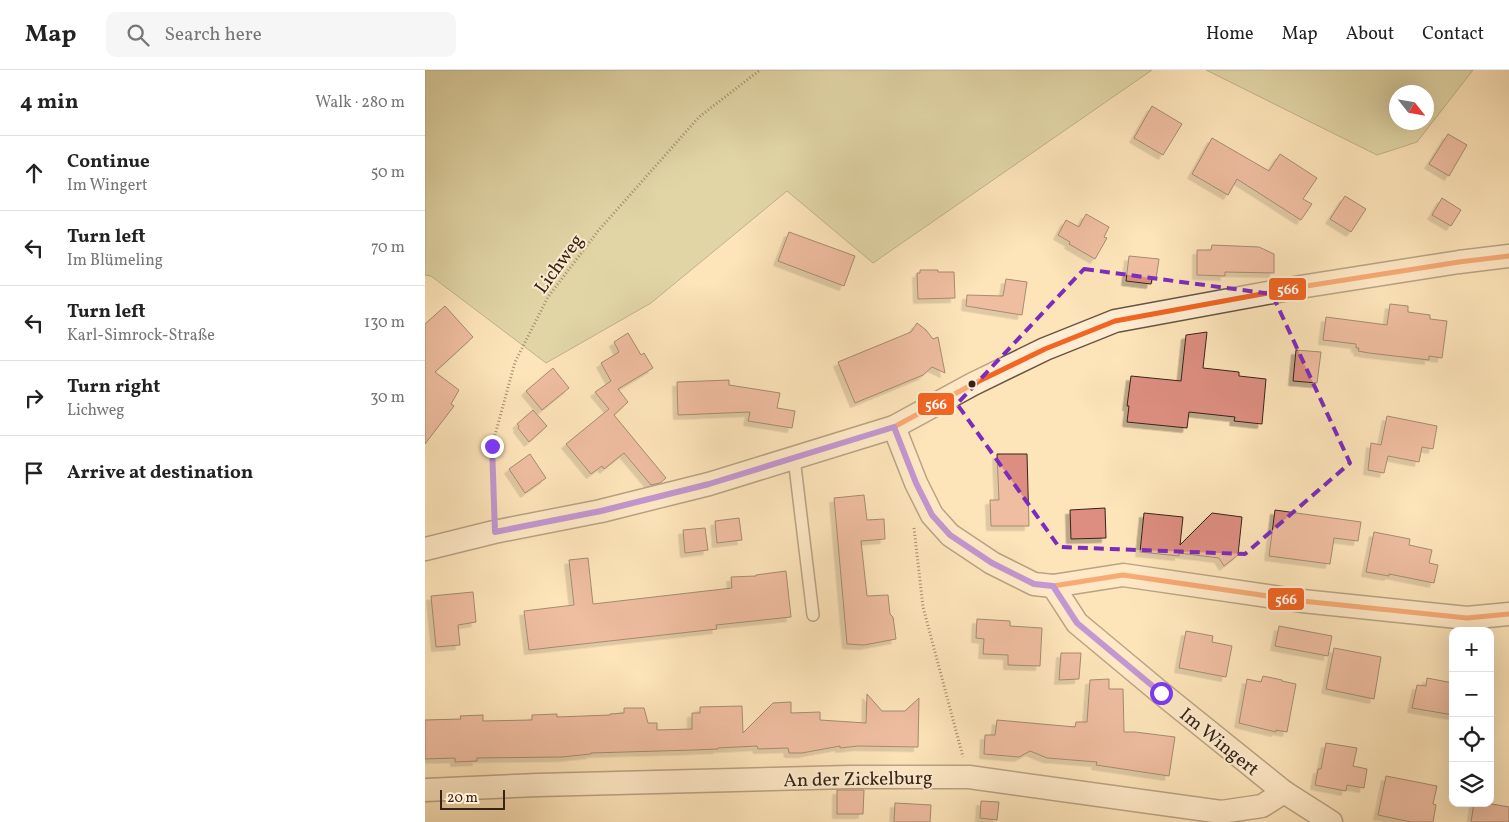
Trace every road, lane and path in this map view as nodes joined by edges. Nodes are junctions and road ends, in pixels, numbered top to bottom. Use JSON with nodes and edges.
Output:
{"nodes":[{"id":1,"x":760,"y":70,"type":"edge"},
{"id":2,"x":1509,"y":256,"type":"edge"},
{"id":3,"x":894,"y":427,"type":"junction"},
{"id":4,"x":794,"y":458,"type":"junction"},
{"id":5,"x":914,"y":523,"type":"dead end"},
{"id":6,"x":495,"y":532,"type":"junction"},
{"id":7,"x":425,"y":550,"type":"edge"},
{"id":8,"x":1053,"y":586,"type":"junction"},
{"id":9,"x":1509,"y":614,"type":"edge"},
{"id":10,"x":813,"y":615,"type":"dead end"},
{"id":11,"x":969,"y":777,"type":"junction"},
{"id":12,"x":425,"y":790,"type":"edge"},
{"id":13,"x":1284,"y":792,"type":"junction"},
{"id":14,"x":1331,"y":822,"type":"edge"}],
"edges":[{"from":1,"to":6,"type":"path","name":"Lichweg"},
{"from":2,"to":3,"type":"street"},
{"from":3,"to":4,"type":"street"},
{"from":3,"to":8,"type":"street"},
{"from":4,"to":6,"type":"street"},
{"from":4,"to":10,"type":"lane"},
{"from":5,"to":11,"type":"path"},
{"from":6,"to":7,"type":"street"},
{"from":8,"to":9,"type":"street"},
{"from":8,"to":13,"type":"street","name":"Im Wingert"},
{"from":11,"to":12,"type":"street","name":"An der Zickelburg"},
{"from":11,"to":13,"type":"street","name":"An der Zickelburg"},
{"from":13,"to":14,"type":"street","name":"Im Wingert"}]}
